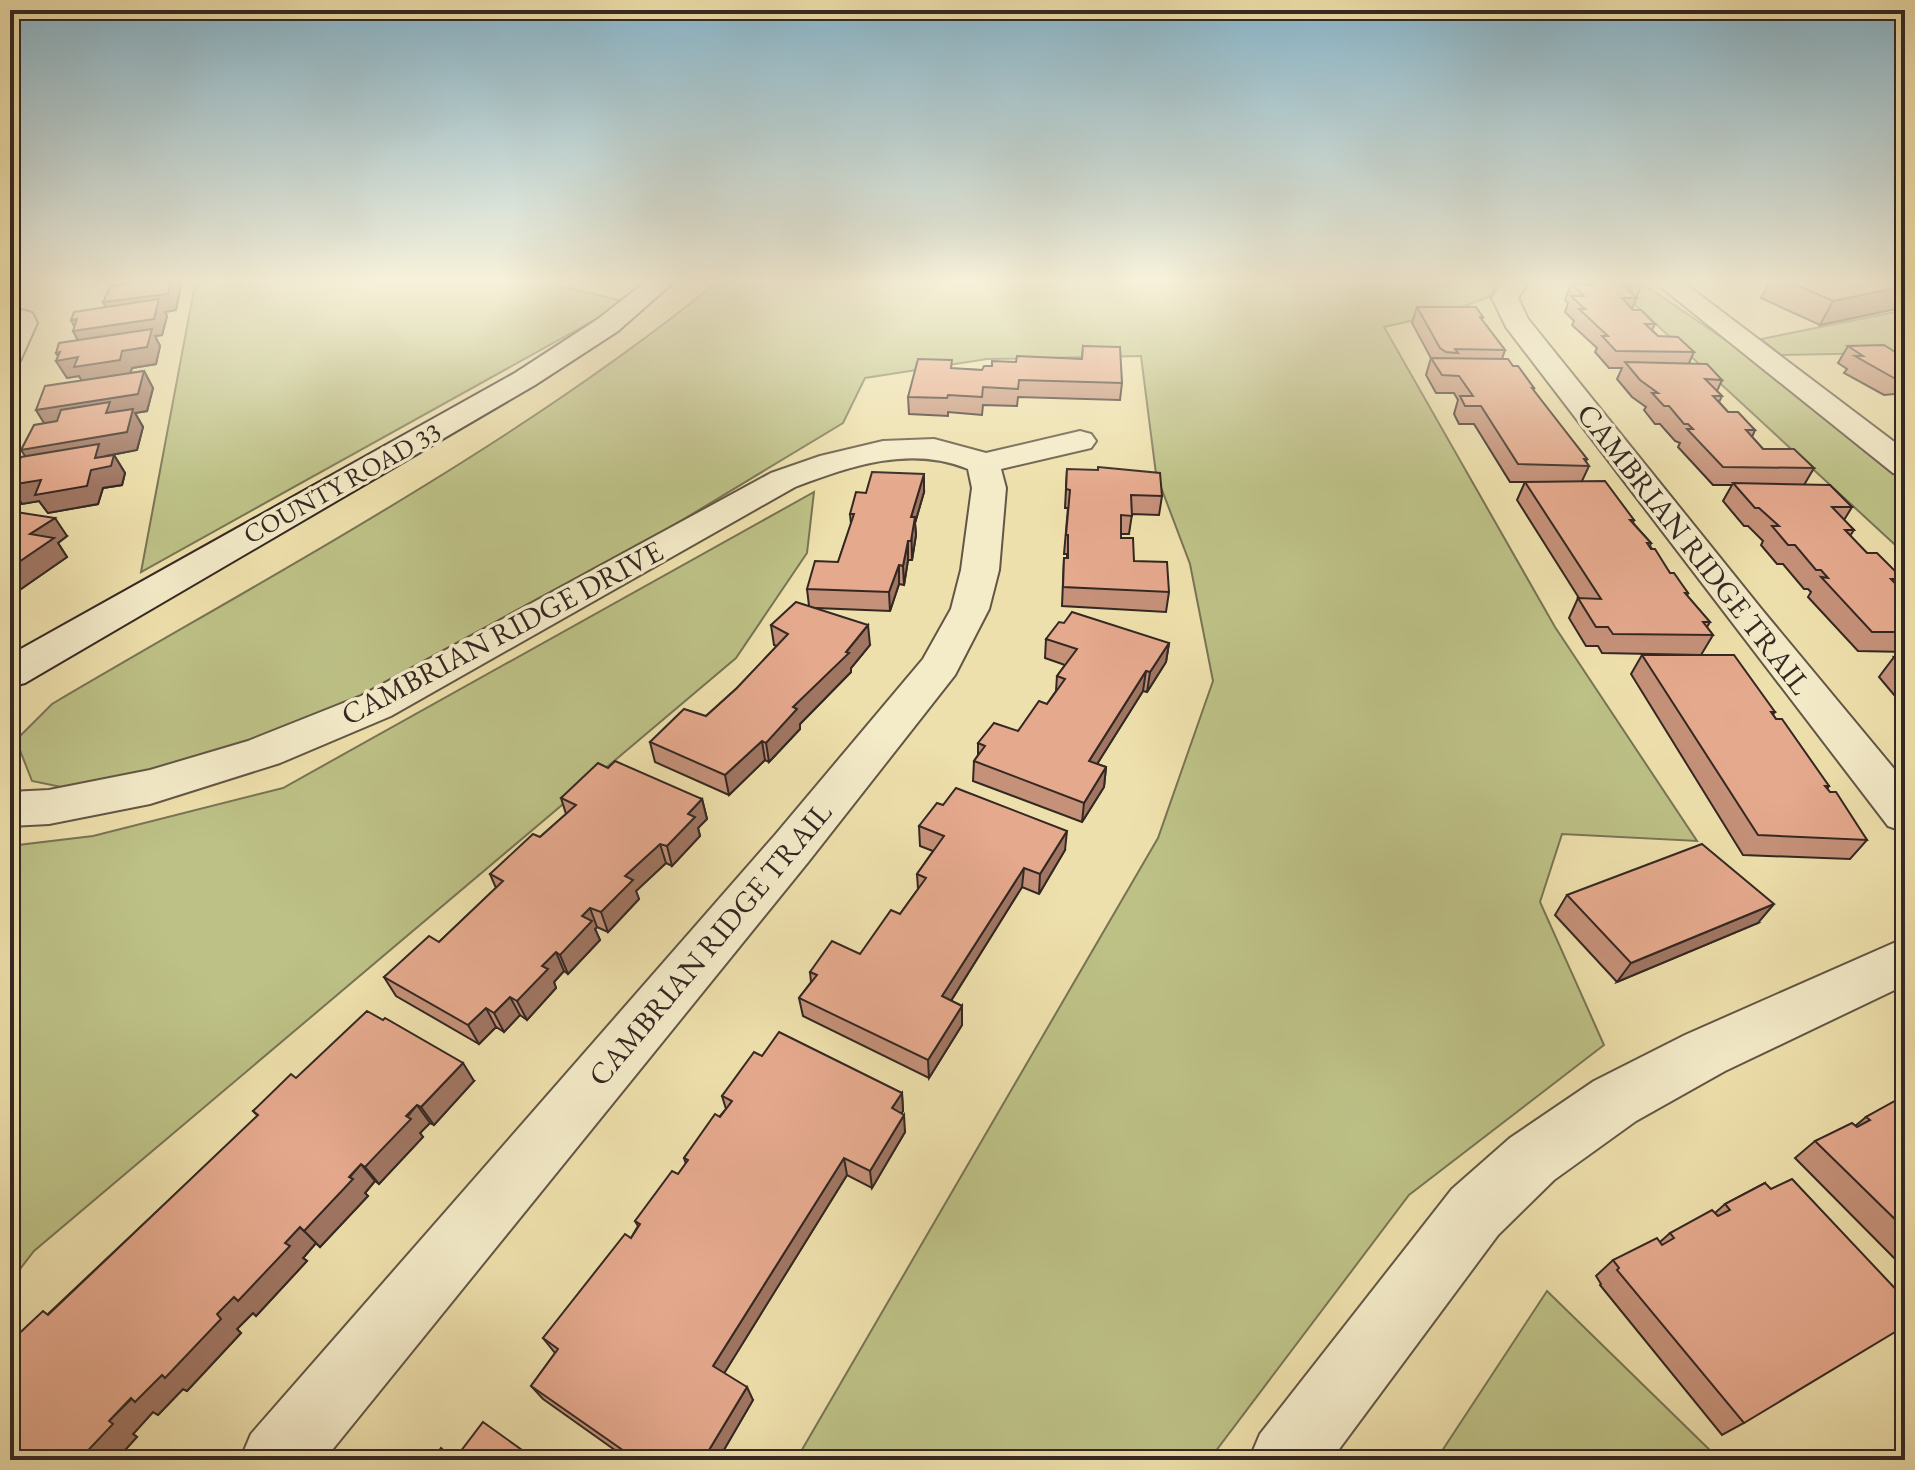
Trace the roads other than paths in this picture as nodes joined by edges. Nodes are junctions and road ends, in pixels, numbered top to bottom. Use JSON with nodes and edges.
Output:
{"nodes":[{"id":1,"x":573,"y":348,"type":"edge"},
{"id":2,"x":1536,"y":348,"type":"edge"},
{"id":3,"x":1752,"y":348,"type":"edge"},
{"id":4,"x":1080,"y":441,"type":"dead end"},
{"id":5,"x":983,"y":463,"type":"junction"},
{"id":6,"x":1905,"y":466,"type":"edge"},
{"id":7,"x":10,"y":673,"type":"edge"},
{"id":8,"x":10,"y":809,"type":"edge"},
{"id":9,"x":1905,"y":814,"type":"edge"},
{"id":10,"x":1905,"y":960,"type":"edge"},
{"id":11,"x":277,"y":1460,"type":"edge"},
{"id":12,"x":1286,"y":1460,"type":"edge"}],
"edges":[{"from":1,"to":7,"type":"street","name":"COUNTY ROAD 33"},
{"from":2,"to":9,"type":"street","name":"CAMBRIAN RIDGE TRAIL"},
{"from":3,"to":6,"type":"street"},
{"from":4,"to":5,"type":"street"},
{"from":5,"to":8,"type":"street","name":"CAMBRIAN RIDGE DRIVE"},
{"from":5,"to":11,"type":"street","name":"CAMBRIAN RIDGE TRAIL"},
{"from":10,"to":12,"type":"street"}]}
